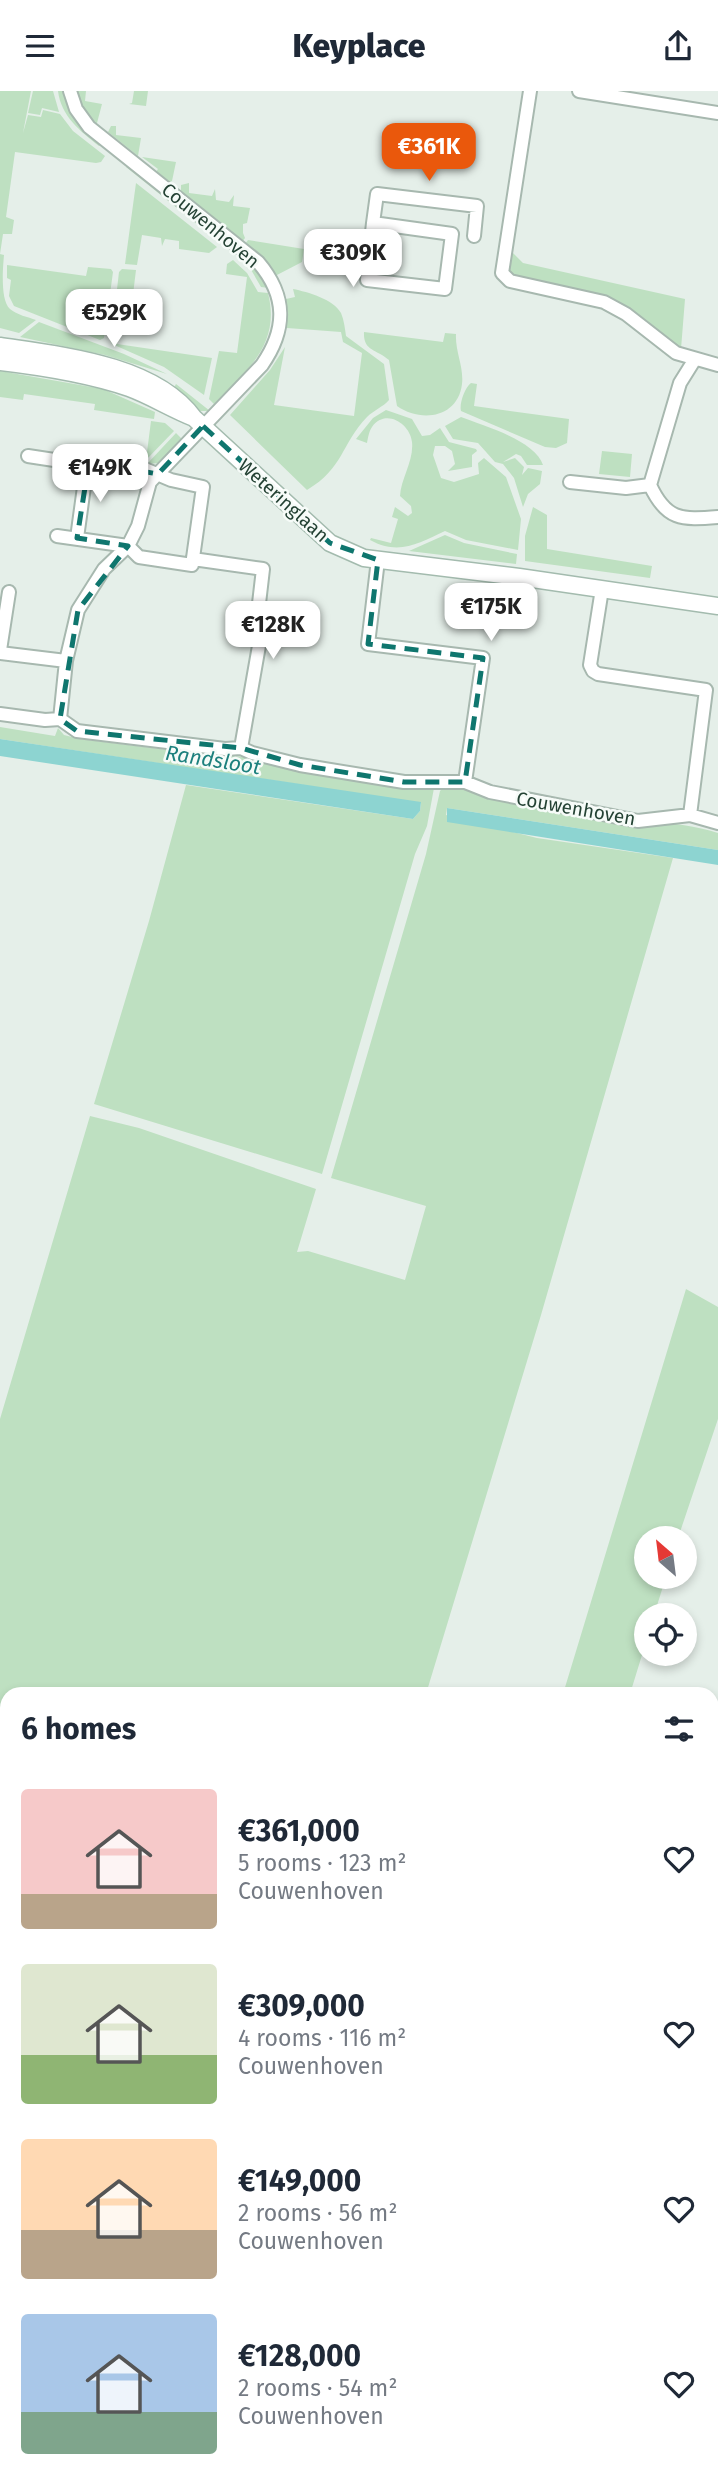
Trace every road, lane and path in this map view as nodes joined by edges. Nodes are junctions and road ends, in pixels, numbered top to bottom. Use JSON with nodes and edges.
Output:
{"nodes":[{"id":1,"x":70,"y":91,"type":"edge"},
{"id":2,"x":530,"y":91,"type":"edge"},
{"id":3,"x":579,"y":91,"type":"edge"},
{"id":4,"x":718,"y":113,"type":"edge"},
{"id":5,"x":373,"y":223,"type":"junction"},
{"id":6,"x":474,"y":236,"type":"dead end"},
{"id":7,"x":0,"y":347,"type":"edge"},
{"id":8,"x":695,"y":359,"type":"junction"},
{"id":9,"x":0,"y":362,"type":"edge"},
{"id":10,"x":718,"y":365,"type":"edge"},
{"id":11,"x":198,"y":422,"type":"junction"},
{"id":12,"x":28,"y":456,"type":"dead end"},
{"id":13,"x":87,"y":464,"type":"junction"},
{"id":14,"x":158,"y":474,"type":"junction"},
{"id":15,"x":570,"y":482,"type":"dead end"},
{"id":16,"x":650,"y":485,"type":"junction"},
{"id":17,"x":718,"y":517,"type":"edge"},
{"id":18,"x":57,"y":536,"type":"dead end"},
{"id":19,"x":77,"y":538,"type":"junction"},
{"id":20,"x":128,"y":546,"type":"junction"},
{"id":21,"x":193,"y":559,"type":"junction"},
{"id":22,"x":378,"y":560,"type":"junction"},
{"id":23,"x":602,"y":589,"type":"junction"},
{"id":24,"x":9,"y":592,"type":"dead end"},
{"id":25,"x":718,"y":606,"type":"edge"},
{"id":26,"x":0,"y":652,"type":"edge"},
{"id":27,"x":66,"y":661,"type":"junction"},
{"id":28,"x":0,"y":714,"type":"edge"},
{"id":29,"x":60,"y":719,"type":"junction"},
{"id":30,"x":241,"y":748,"type":"junction"},
{"id":31,"x":464,"y":782,"type":"junction"},
{"id":32,"x":690,"y":815,"type":"junction"},
{"id":33,"x":718,"y":823,"type":"edge"}],
"edges":[{"from":1,"to":11,"type":"street","name":"Couwenhoven"},
{"from":2,"to":8,"type":"street"},
{"from":3,"to":4,"type":"street"},
{"from":5,"to":5,"type":"street"},
{"from":5,"to":6,"type":"street"},
{"from":7,"to":11,"type":"street","name":"Weteringlaan"},
{"from":8,"to":10,"type":"street"},
{"from":8,"to":16,"type":"street"},
{"from":9,"to":11,"type":"street","name":"Weteringlaan"},
{"from":11,"to":14,"type":"street","name":"Couwenhoven"},
{"from":11,"to":22,"type":"street","name":"Weteringlaan"},
{"from":12,"to":13,"type":"street"},
{"from":13,"to":14,"type":"street"},
{"from":13,"to":19,"type":"street"},
{"from":14,"to":20,"type":"street","name":"Couwenhoven"},
{"from":14,"to":21,"type":"street"},
{"from":15,"to":16,"type":"street"},
{"from":16,"to":17,"type":"street"},
{"from":18,"to":19,"type":"street"},
{"from":19,"to":20,"type":"street"},
{"from":20,"to":21,"type":"street"},
{"from":20,"to":27,"type":"street","name":"Couwenhoven"},
{"from":21,"to":30,"type":"street"},
{"from":22,"to":23,"type":"street","name":"Weteringlaan"},
{"from":22,"to":31,"type":"street"},
{"from":23,"to":25,"type":"street","name":"Weteringlaan"},
{"from":23,"to":32,"type":"street"},
{"from":24,"to":26,"type":"street"},
{"from":26,"to":27,"type":"street"},
{"from":27,"to":29,"type":"street","name":"Couwenhoven"},
{"from":28,"to":29,"type":"street","name":"Couwenhoven"},
{"from":29,"to":30,"type":"street","name":"Couwenhoven"},
{"from":30,"to":31,"type":"street","name":"Couwenhoven"},
{"from":31,"to":32,"type":"street","name":"Couwenhoven"},
{"from":32,"to":33,"type":"street","name":"Couwenhoven"}]}
